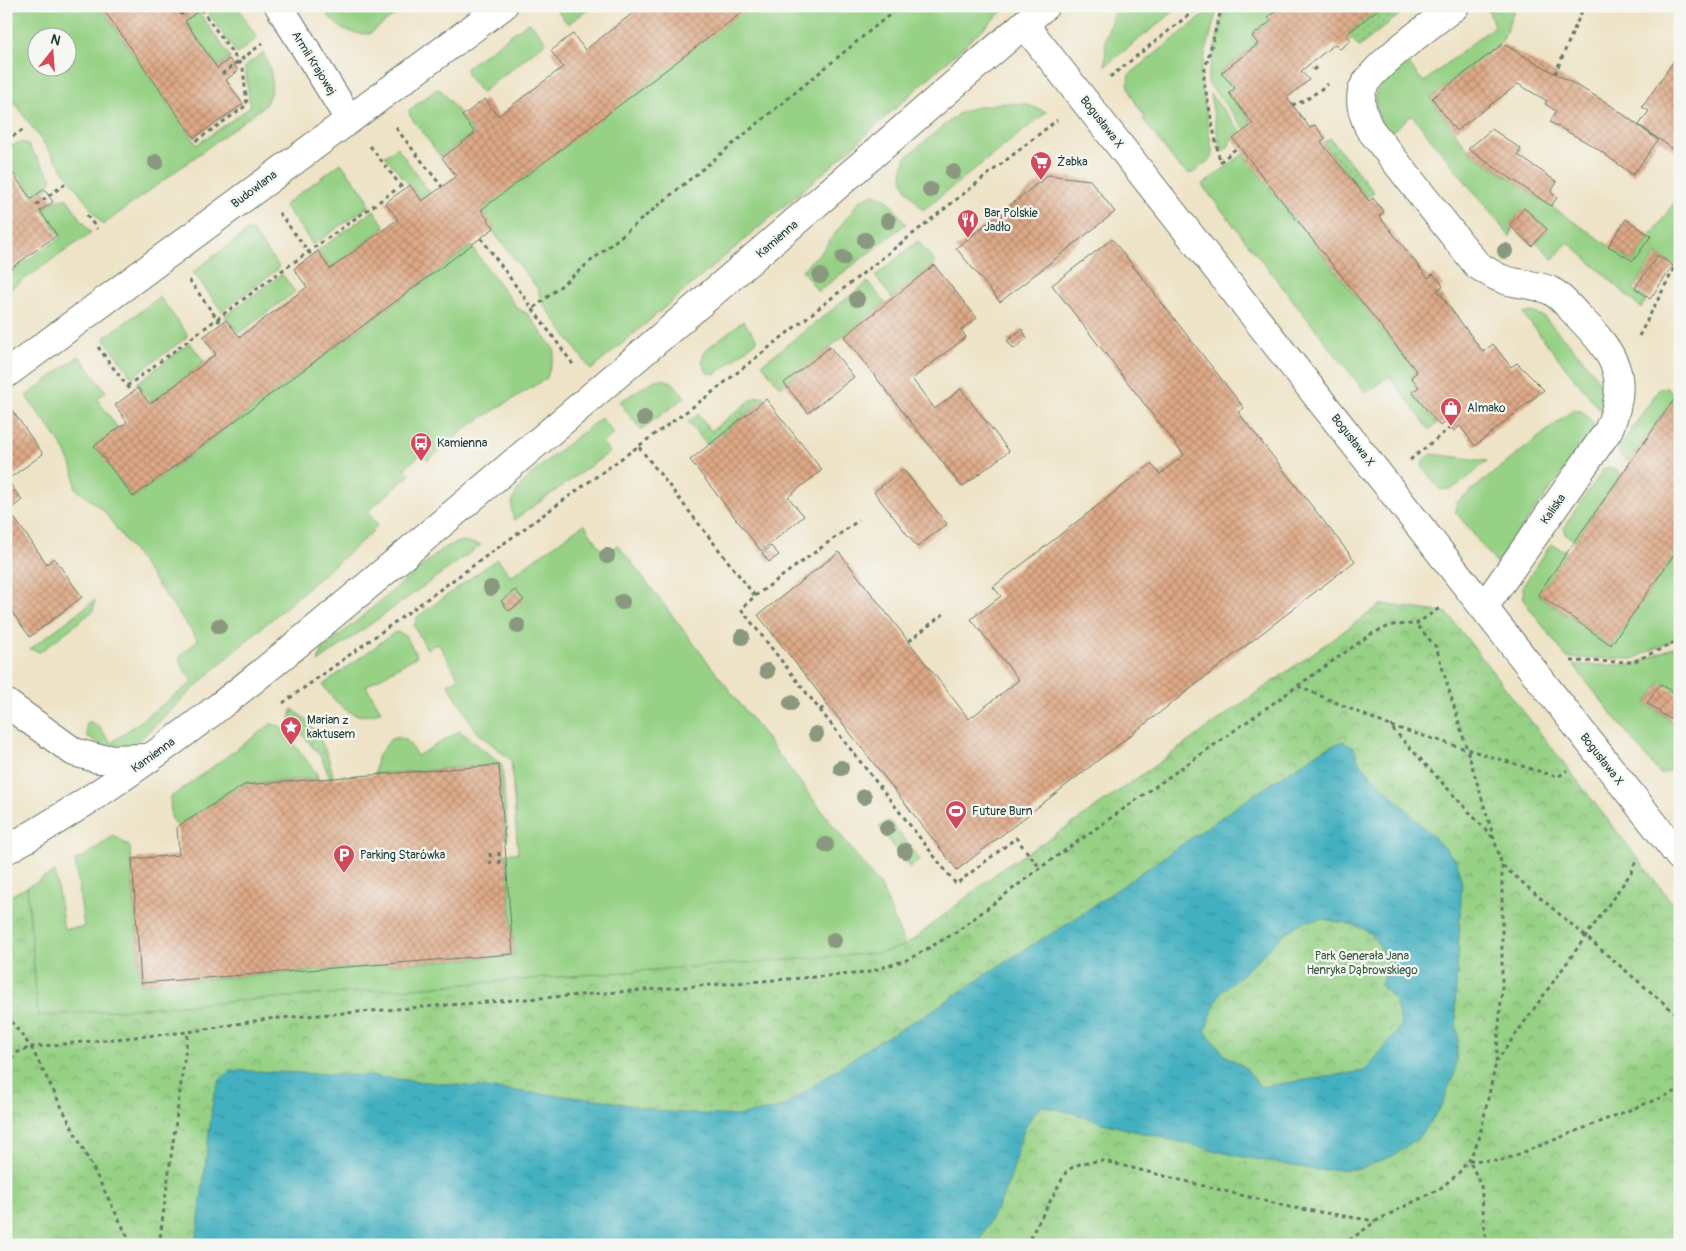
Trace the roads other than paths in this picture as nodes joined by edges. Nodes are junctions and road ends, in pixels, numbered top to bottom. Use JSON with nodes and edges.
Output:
{"nodes":[{"id":1,"x":279,"y":6,"type":"edge"},
{"id":2,"x":503,"y":6,"type":"edge"},
{"id":3,"x":1045,"y":6,"type":"edge"},
{"id":4,"x":1455,"y":6,"type":"edge"},
{"id":5,"x":1024,"y":24,"type":"junction"},
{"id":6,"x":350,"y":119,"type":"junction"},
{"id":7,"x":6,"y":374,"type":"edge"},
{"id":8,"x":1484,"y":607,"type":"junction"},
{"id":9,"x":6,"y":703,"type":"edge"},
{"id":10,"x":150,"y":758,"type":"junction"},
{"id":11,"x":6,"y":850,"type":"edge"},
{"id":12,"x":1680,"y":857,"type":"edge"}],
"edges":[{"from":1,"to":6,"type":"street","name":"Armii Krajowej"},
{"from":2,"to":6,"type":"street","name":"Budowlana"},
{"from":3,"to":5,"type":"street","name":"Kamienna"},
{"from":4,"to":8,"type":"street","name":"Kaliska"},
{"from":5,"to":8,"type":"street","name":"Bogusława X"},
{"from":5,"to":10,"type":"street","name":"Kamienna"},
{"from":6,"to":7,"type":"street","name":"Budowlana"},
{"from":8,"to":12,"type":"street","name":"Bogusława X"},
{"from":9,"to":10,"type":"street"},
{"from":10,"to":11,"type":"street","name":"Kamienna"}]}
